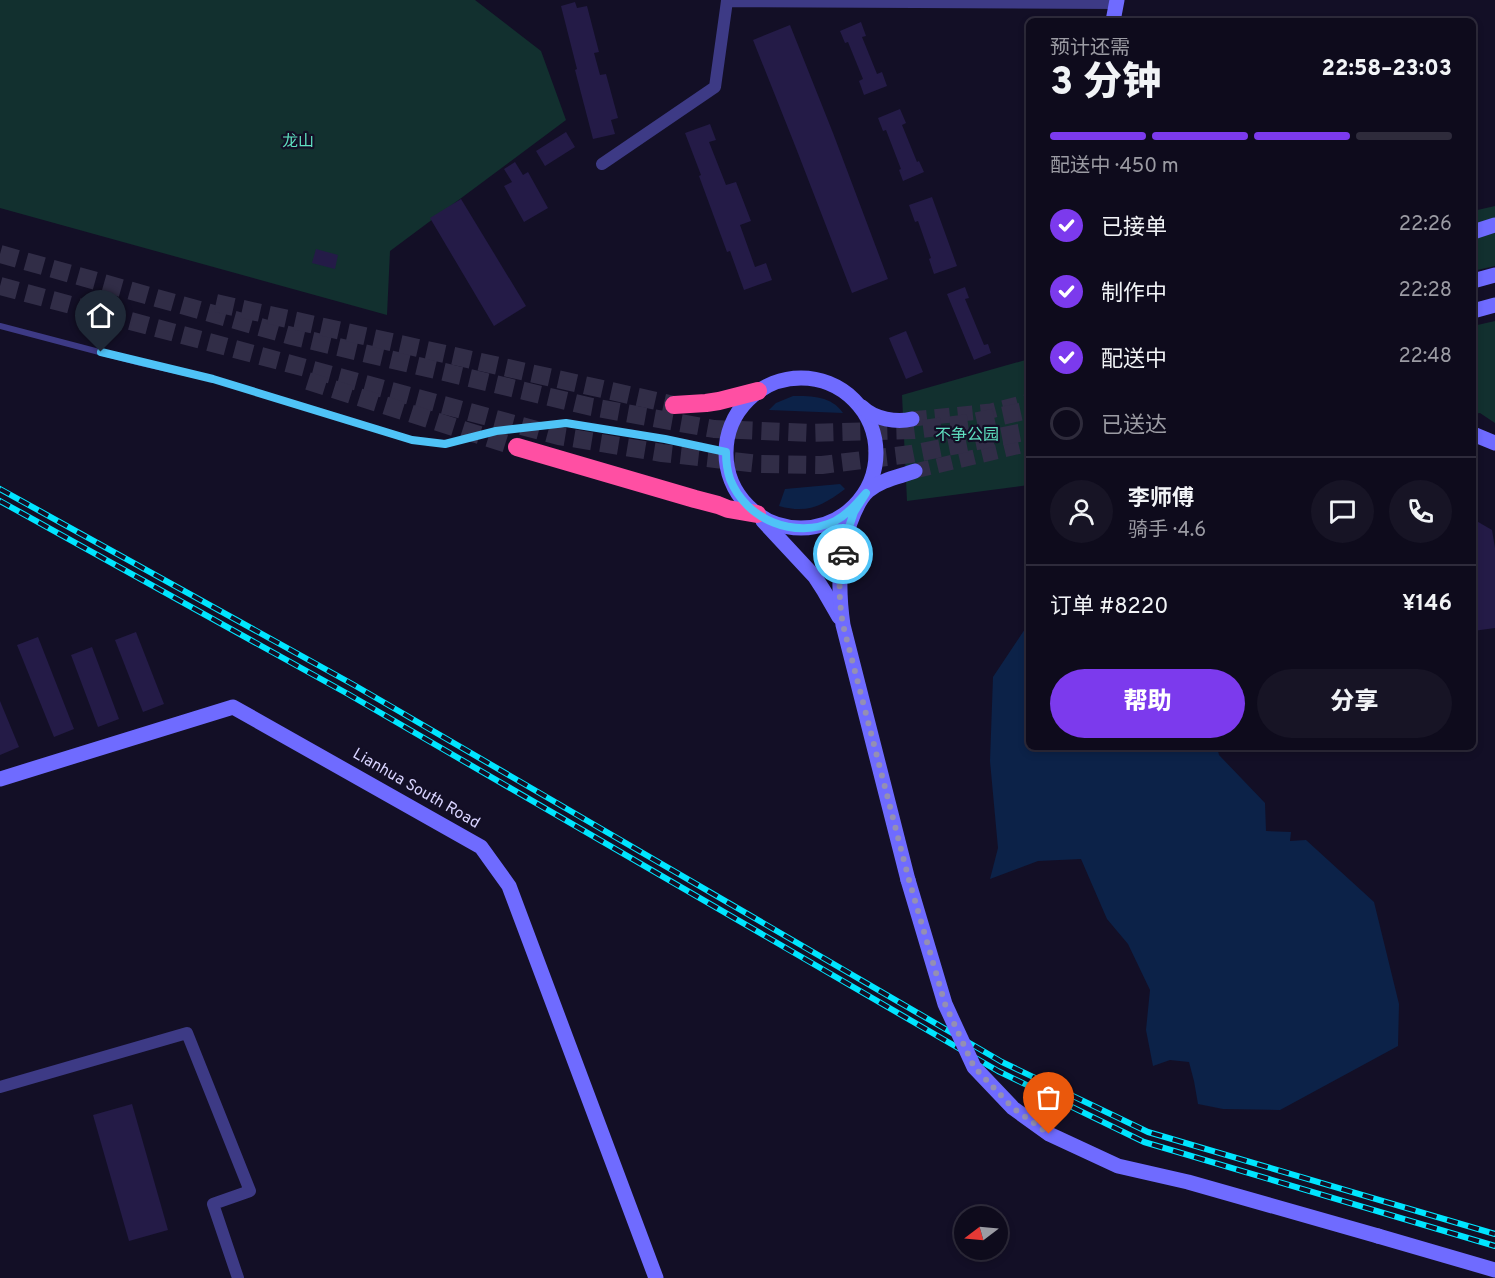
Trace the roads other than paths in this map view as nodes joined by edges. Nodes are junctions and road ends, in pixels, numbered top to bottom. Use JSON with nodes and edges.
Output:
{"nodes":[{"id":1,"x":1116,"y":2,"type":"edge"},
{"id":2,"x":1113,"y":18,"type":"edge"},
{"id":3,"x":602,"y":164,"type":"dead end"},
{"id":4,"x":1495,"y":225,"type":"edge"},
{"id":5,"x":1476,"y":231,"type":"edge"},
{"id":6,"x":1495,"y":275,"type":"edge"},
{"id":7,"x":1476,"y":280,"type":"edge"},
{"id":8,"x":1495,"y":304,"type":"edge"},
{"id":9,"x":1476,"y":310,"type":"edge"},
{"id":10,"x":0,"y":326,"type":"edge"},
{"id":11,"x":758,"y":391,"type":"junction"},
{"id":12,"x":860,"y":404,"type":"junction"},
{"id":13,"x":674,"y":405,"type":"tunnel mouth"},
{"id":14,"x":912,"y":419,"type":"tunnel mouth"},
{"id":15,"x":1476,"y":435,"type":"edge"},
{"id":16,"x":1495,"y":443,"type":"edge"},
{"id":17,"x":517,"y":447,"type":"tunnel mouth"},
{"id":18,"x":726,"y":452,"type":"junction"},
{"id":19,"x":915,"y":471,"type":"tunnel mouth"},
{"id":20,"x":866,"y":493,"type":"junction"},
{"id":21,"x":757,"y":514,"type":"junction"},
{"id":22,"x":843,"y":625,"type":"junction"},
{"id":23,"x":0,"y":779,"type":"edge"},
{"id":24,"x":0,"y":1088,"type":"edge"},
{"id":25,"x":1495,"y":1270,"type":"edge"},
{"id":26,"x":238,"y":1278,"type":"edge"},
{"id":27,"x":656,"y":1278,"type":"edge"}],
"edges":[{"from":1,"to":2,"type":"street"},
{"from":1,"to":3,"type":"street"},
{"from":4,"to":5,"type":"street"},
{"from":6,"to":7,"type":"street"},
{"from":8,"to":9,"type":"street"},
{"from":10,"to":18,"type":"lane"},
{"from":11,"to":12,"type":"street"},
{"from":11,"to":13,"type":"highway"},
{"from":11,"to":18,"type":"street"},
{"from":12,"to":14,"type":"street"},
{"from":12,"to":20,"type":"street"},
{"from":15,"to":16,"type":"street"},
{"from":17,"to":21,"type":"highway"},
{"from":18,"to":21,"type":"street"},
{"from":19,"to":20,"type":"street"},
{"from":20,"to":21,"type":"street"},
{"from":20,"to":22,"type":"street"},
{"from":21,"to":22,"type":"street"},
{"from":22,"to":25,"type":"street","bridge":true},
{"from":23,"to":27,"type":"street","name":"Lianhua South Road"},
{"from":24,"to":26,"type":"street"}]}
